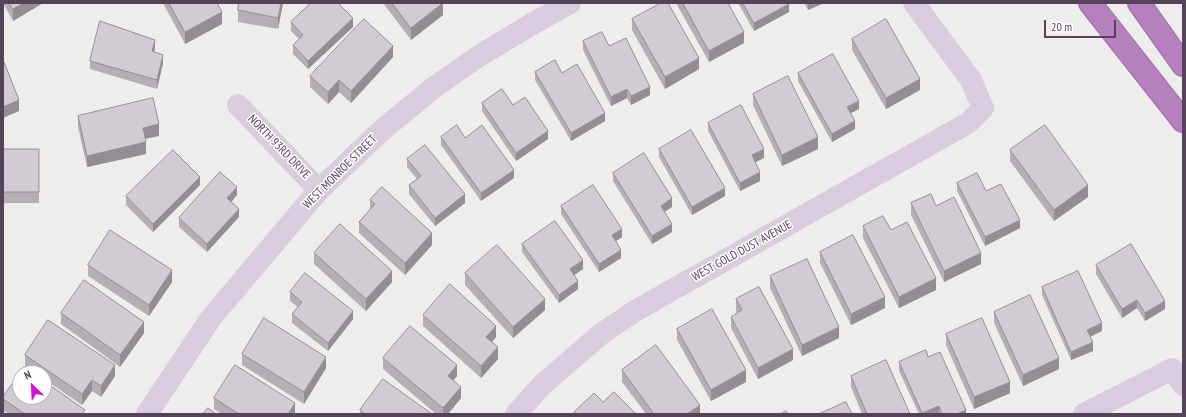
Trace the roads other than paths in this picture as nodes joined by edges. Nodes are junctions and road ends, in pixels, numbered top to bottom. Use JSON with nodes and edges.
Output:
{"nodes":[{"id":1,"x":570,"y":3,"type":"edge"},
{"id":2,"x":914,"y":3,"type":"edge"},
{"id":3,"x":1090,"y":3,"type":"edge"},
{"id":4,"x":1139,"y":3,"type":"edge"},
{"id":5,"x":1183,"y":65,"type":"edge"},
{"id":6,"x":238,"y":105,"type":"dead end"},
{"id":7,"x":1183,"y":121,"type":"edge"},
{"id":8,"x":319,"y":190,"type":"junction"},
{"id":9,"x":1177,"y":377,"type":"edge"},
{"id":10,"x":147,"y":414,"type":"edge"},
{"id":11,"x":516,"y":414,"type":"edge"},
{"id":12,"x":1084,"y":414,"type":"edge"}],
"edges":[{"from":1,"to":8,"type":"street","name":"WEST MONROE STREET"},
{"from":2,"to":11,"type":"street","name":"WEST GOLD DUST AVENUE"},
{"from":3,"to":7,"type":"highway"},
{"from":4,"to":5,"type":"highway"},
{"from":6,"to":8,"type":"street","name":"NORTH 93RD DRIVE"},
{"from":8,"to":10,"type":"street","name":"WEST MONROE STREET"},
{"from":9,"to":12,"type":"street"}]}
